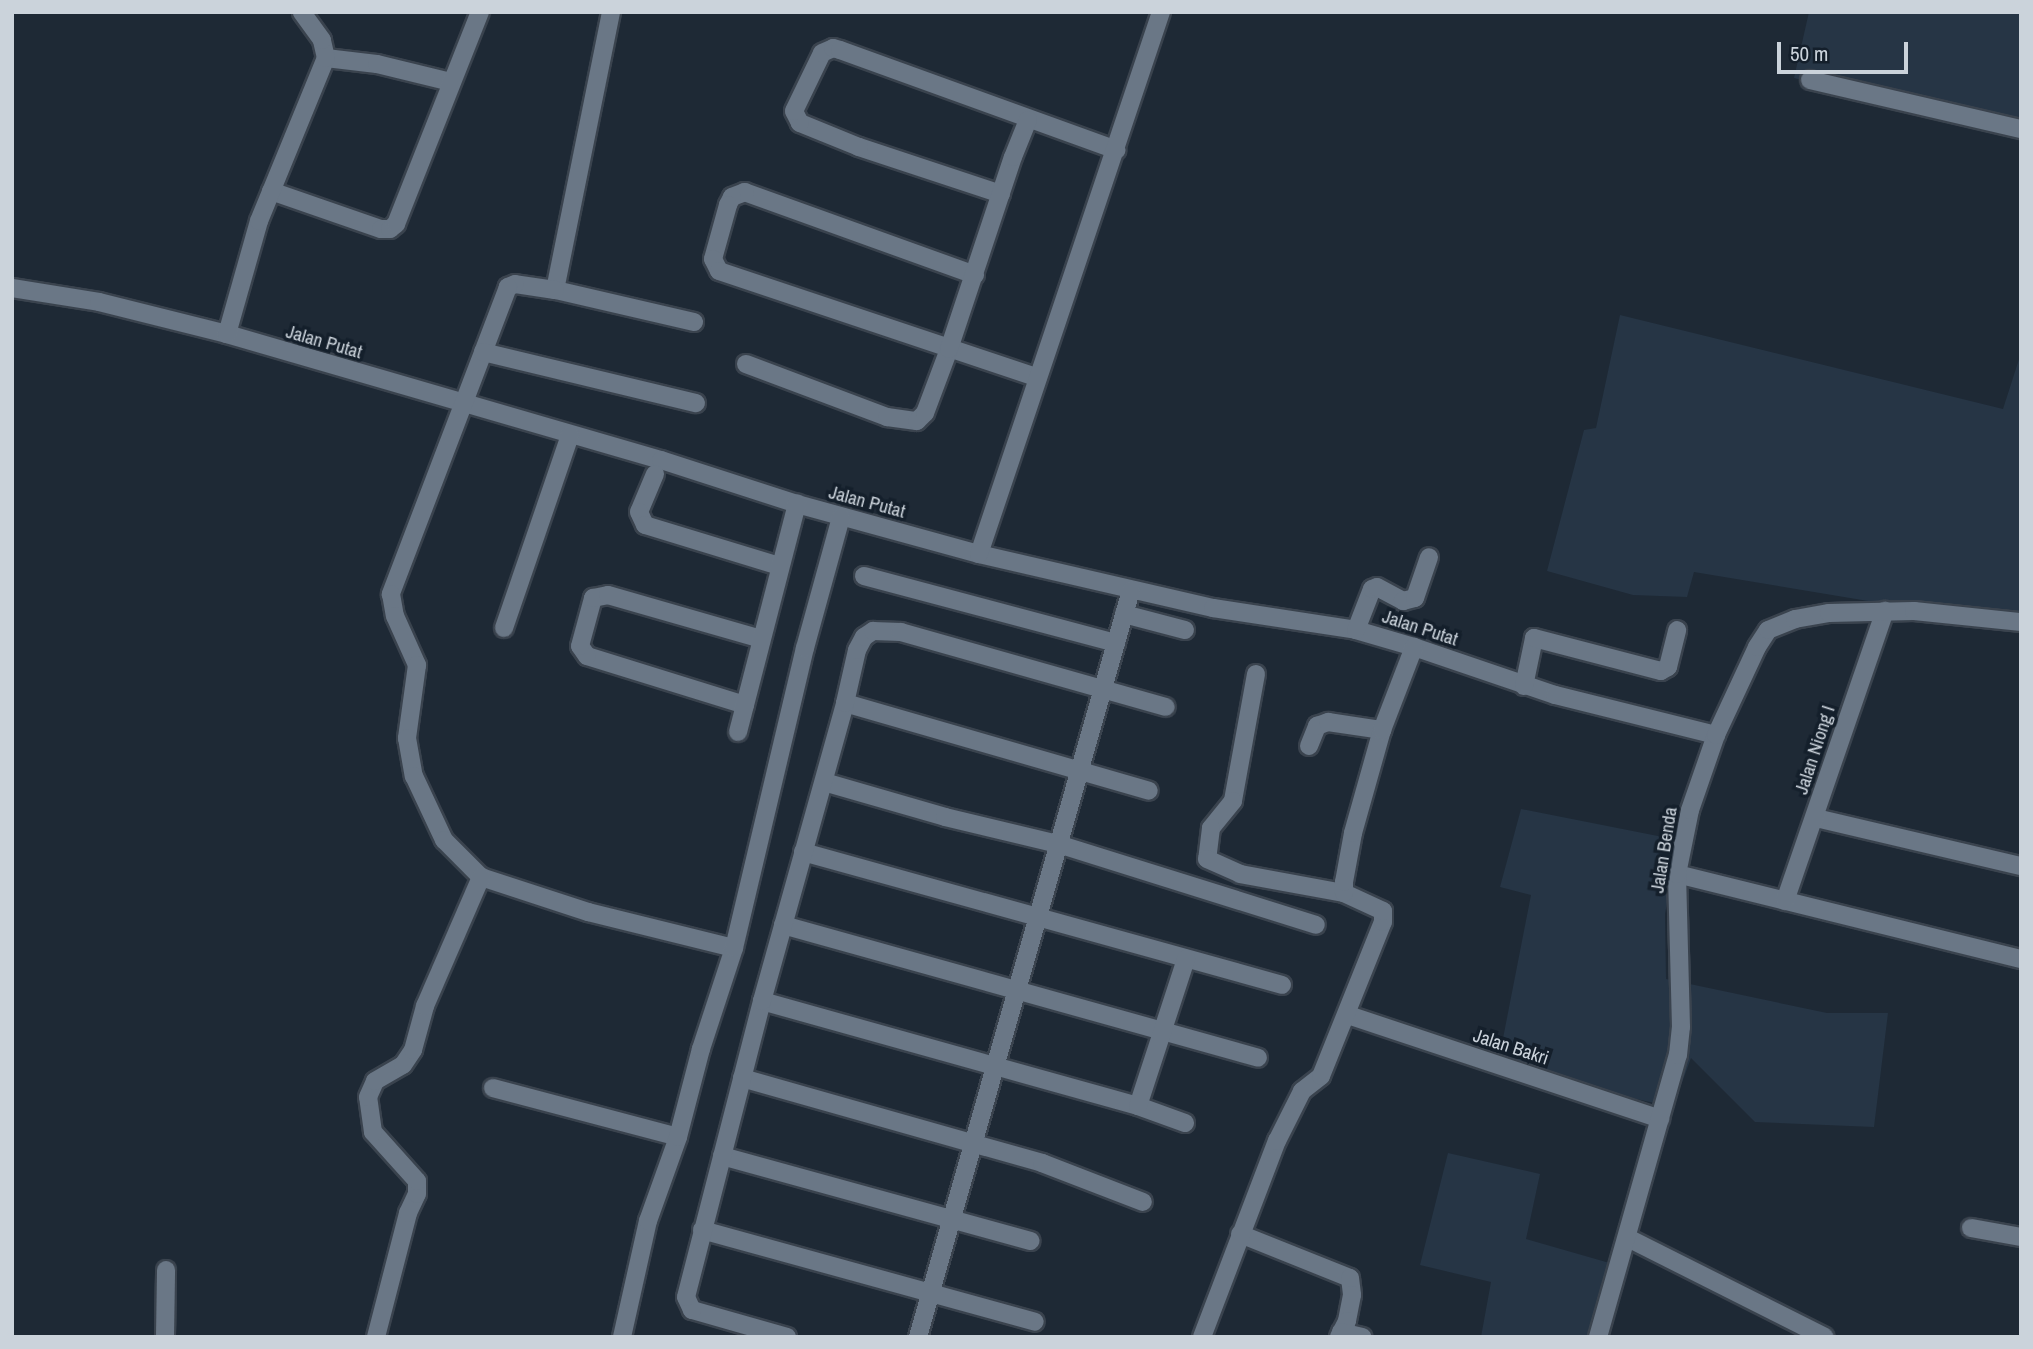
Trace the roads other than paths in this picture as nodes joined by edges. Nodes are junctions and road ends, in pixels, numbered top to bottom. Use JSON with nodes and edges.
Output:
{"nodes":[{"id":1,"x":302,"y":12,"type":"edge"},
{"id":2,"x":480,"y":12,"type":"edge"},
{"id":3,"x":611,"y":12,"type":"edge"},
{"id":4,"x":1161,"y":12,"type":"edge"},
{"id":5,"x":326,"y":58,"type":"junction"},
{"id":6,"x":1810,"y":80,"type":"dead end"},
{"id":7,"x":451,"y":82,"type":"junction"},
{"id":8,"x":1028,"y":120,"type":"junction"},
{"id":9,"x":2021,"y":129,"type":"edge"},
{"id":10,"x":1116,"y":150,"type":"junction"},
{"id":11,"x":271,"y":191,"type":"junction"},
{"id":12,"x":1001,"y":194,"type":"junction"},
{"id":13,"x":975,"y":275,"type":"junction"},
{"id":14,"x":12,"y":288,"type":"edge"},
{"id":15,"x":555,"y":290,"type":"junction"},
{"id":16,"x":694,"y":322,"type":"dead end"},
{"id":17,"x":227,"y":334,"type":"junction"},
{"id":18,"x":949,"y":349,"type":"junction"},
{"id":19,"x":483,"y":352,"type":"junction"},
{"id":20,"x":746,"y":364,"type":"dead end"},
{"id":21,"x":1038,"y":378,"type":"junction"},
{"id":22,"x":464,"y":402,"type":"junction"},
{"id":23,"x":696,"y":403,"type":"dead end"},
{"id":24,"x":570,"y":435,"type":"junction"},
{"id":25,"x":655,"y":474,"type":"dead end"},
{"id":26,"x":797,"y":504,"type":"junction"},
{"id":27,"x":841,"y":517,"type":"junction"},
{"id":28,"x":979,"y":554,"type":"junction"},
{"id":29,"x":1429,"y":557,"type":"dead end"},
{"id":30,"x":779,"y":566,"type":"junction"},
{"id":31,"x":863,"y":576,"type":"dead end"},
{"id":32,"x":1131,"y":590,"type":"junction"},
{"id":33,"x":1885,"y":611,"type":"junction"},
{"id":34,"x":1124,"y":614,"type":"junction"},
{"id":35,"x":2021,"y":622,"type":"edge"},
{"id":36,"x":503,"y":628,"type":"dead end"},
{"id":37,"x":1185,"y":630,"type":"dead end"},
{"id":38,"x":1356,"y":630,"type":"junction"},
{"id":39,"x":1677,"y":630,"type":"dead end"},
{"id":40,"x":761,"y":639,"type":"junction"},
{"id":41,"x":1116,"y":643,"type":"junction"},
{"id":42,"x":1414,"y":647,"type":"junction"},
{"id":43,"x":1255,"y":674,"type":"dead end"},
{"id":44,"x":1524,"y":686,"type":"junction"},
{"id":45,"x":1105,"y":689,"type":"junction"},
{"id":46,"x":845,"y":703,"type":"junction"},
{"id":47,"x":745,"y":705,"type":"junction"},
{"id":48,"x":1166,"y":707,"type":"dead end"},
{"id":49,"x":1382,"y":730,"type":"junction"},
{"id":50,"x":738,"y":732,"type":"dead end"},
{"id":51,"x":1716,"y":735,"type":"junction"},
{"id":52,"x":1309,"y":746,"type":"dead end"},
{"id":53,"x":1082,"y":769,"type":"junction"},
{"id":54,"x":824,"y":782,"type":"junction"},
{"id":55,"x":1149,"y":791,"type":"dead end"},
{"id":56,"x":1816,"y":818,"type":"junction"},
{"id":57,"x":1058,"y":844,"type":"junction"},
{"id":58,"x":803,"y":852,"type":"junction"},
{"id":59,"x":2021,"y":866,"type":"edge"},
{"id":60,"x":1677,"y":874,"type":"junction"},
{"id":61,"x":481,"y":877,"type":"junction"},
{"id":62,"x":1344,"y":893,"type":"junction"},
{"id":63,"x":1785,"y":901,"type":"junction"},
{"id":64,"x":1036,"y":915,"type":"junction"},
{"id":65,"x":783,"y":925,"type":"junction"},
{"id":66,"x":1316,"y":925,"type":"dead end"},
{"id":67,"x":734,"y":948,"type":"junction"},
{"id":68,"x":1186,"y":958,"type":"junction"},
{"id":69,"x":2021,"y":959,"type":"edge"},
{"id":70,"x":1282,"y":985,"type":"dead end"},
{"id":71,"x":1016,"y":992,"type":"junction"},
{"id":72,"x":762,"y":1001,"type":"junction"},
{"id":73,"x":1348,"y":1015,"type":"junction"},
{"id":74,"x":1163,"y":1032,"type":"junction"},
{"id":75,"x":1258,"y":1058,"type":"dead end"},
{"id":76,"x":994,"y":1068,"type":"junction"},
{"id":77,"x":742,"y":1078,"type":"junction"},
{"id":78,"x":493,"y":1088,"type":"dead end"},
{"id":79,"x":1139,"y":1106,"type":"junction"},
{"id":80,"x":1660,"y":1119,"type":"junction"},
{"id":81,"x":1185,"y":1123,"type":"dead end"},
{"id":82,"x":678,"y":1136,"type":"junction"},
{"id":83,"x":974,"y":1143,"type":"junction"},
{"id":84,"x":722,"y":1156,"type":"junction"},
{"id":85,"x":1143,"y":1202,"type":"dead end"},
{"id":86,"x":953,"y":1219,"type":"junction"},
{"id":87,"x":1971,"y":1228,"type":"dead end"},
{"id":88,"x":702,"y":1230,"type":"junction"},
{"id":89,"x":1240,"y":1234,"type":"junction"},
{"id":90,"x":2021,"y":1237,"type":"edge"},
{"id":91,"x":1628,"y":1238,"type":"junction"},
{"id":92,"x":1031,"y":1241,"type":"dead end"},
{"id":93,"x":166,"y":1270,"type":"dead end"},
{"id":94,"x":930,"y":1293,"type":"junction"},
{"id":95,"x":1035,"y":1322,"type":"dead end"},
{"id":96,"x":1340,"y":1334,"type":"edge"},
{"id":97,"x":165,"y":1337,"type":"edge"},
{"id":98,"x":376,"y":1337,"type":"edge"},
{"id":99,"x":622,"y":1337,"type":"edge"},
{"id":100,"x":787,"y":1337,"type":"edge"},
{"id":101,"x":918,"y":1337,"type":"edge"},
{"id":102,"x":1202,"y":1337,"type":"edge"},
{"id":103,"x":1362,"y":1337,"type":"edge"},
{"id":104,"x":1598,"y":1337,"type":"edge"},
{"id":105,"x":1825,"y":1337,"type":"edge"}],
"edges":[{"from":1,"to":5,"type":"street"},
{"from":2,"to":7,"type":"street"},
{"from":3,"to":15,"type":"street"},
{"from":4,"to":10,"type":"street"},
{"from":5,"to":7,"type":"street"},
{"from":5,"to":11,"type":"street"},
{"from":6,"to":9,"type":"street"},
{"from":7,"to":11,"type":"street"},
{"from":8,"to":10,"type":"street"},
{"from":8,"to":12,"type":"street"},
{"from":8,"to":12,"type":"street"},
{"from":10,"to":21,"type":"street"},
{"from":11,"to":17,"type":"street"},
{"from":12,"to":13,"type":"street"},
{"from":13,"to":18,"type":"street"},
{"from":13,"to":18,"type":"street"},
{"from":14,"to":17,"type":"street","name":"Jalan Putat"},
{"from":15,"to":16,"type":"street"},
{"from":15,"to":19,"type":"street"},
{"from":17,"to":22,"type":"street","name":"Jalan Putat"},
{"from":18,"to":20,"type":"street"},
{"from":18,"to":21,"type":"street"},
{"from":19,"to":22,"type":"street"},
{"from":19,"to":23,"type":"street"},
{"from":21,"to":28,"type":"street"},
{"from":22,"to":24,"type":"street","name":"Jalan Putat"},
{"from":22,"to":61,"type":"street"},
{"from":24,"to":26,"type":"street","name":"Jalan Putat"},
{"from":24,"to":36,"type":"street"},
{"from":25,"to":30,"type":"street"},
{"from":26,"to":27,"type":"street","name":"Jalan Putat"},
{"from":26,"to":30,"type":"street"},
{"from":27,"to":28,"type":"street","name":"Jalan Putat"},
{"from":27,"to":67,"type":"street"},
{"from":28,"to":32,"type":"street","name":"Jalan Putat"},
{"from":29,"to":38,"type":"street"},
{"from":30,"to":40,"type":"street"},
{"from":31,"to":41,"type":"street"},
{"from":32,"to":34,"type":"street"},
{"from":32,"to":38,"type":"street","name":"Jalan Putat"},
{"from":33,"to":35,"type":"street","name":"Jalan Benda"},
{"from":33,"to":51,"type":"street","name":"Jalan Benda"},
{"from":33,"to":56,"type":"street","name":"Jalan Niong I"},
{"from":34,"to":37,"type":"street"},
{"from":34,"to":41,"type":"street"},
{"from":38,"to":42,"type":"street","name":"Jalan Putat"},
{"from":39,"to":44,"type":"street"},
{"from":40,"to":47,"type":"street"},
{"from":40,"to":47,"type":"street"},
{"from":41,"to":45,"type":"street"},
{"from":42,"to":44,"type":"street","name":"Jalan Putat"},
{"from":42,"to":49,"type":"street"},
{"from":43,"to":62,"type":"street"},
{"from":44,"to":51,"type":"street","name":"Jalan Putat"},
{"from":45,"to":46,"type":"street"},
{"from":45,"to":48,"type":"street"},
{"from":45,"to":53,"type":"street"},
{"from":46,"to":53,"type":"street"},
{"from":46,"to":54,"type":"street"},
{"from":47,"to":50,"type":"street"},
{"from":49,"to":52,"type":"street"},
{"from":49,"to":62,"type":"street"},
{"from":51,"to":60,"type":"street","name":"Jalan Benda"},
{"from":53,"to":55,"type":"street"},
{"from":53,"to":57,"type":"street"},
{"from":54,"to":57,"type":"street"},
{"from":54,"to":58,"type":"street"},
{"from":56,"to":59,"type":"street"},
{"from":56,"to":63,"type":"street","name":"Jalan Niong I"},
{"from":57,"to":64,"type":"street"},
{"from":57,"to":66,"type":"street"},
{"from":58,"to":64,"type":"street"},
{"from":58,"to":65,"type":"street"},
{"from":60,"to":63,"type":"street"},
{"from":60,"to":80,"type":"street","name":"Jalan Benda"},
{"from":61,"to":67,"type":"street"},
{"from":61,"to":98,"type":"street"},
{"from":62,"to":73,"type":"street"},
{"from":63,"to":69,"type":"street"},
{"from":64,"to":68,"type":"street"},
{"from":64,"to":71,"type":"street"},
{"from":65,"to":71,"type":"street"},
{"from":65,"to":72,"type":"street"},
{"from":67,"to":82,"type":"street"},
{"from":68,"to":70,"type":"street"},
{"from":68,"to":74,"type":"street"},
{"from":71,"to":74,"type":"street"},
{"from":71,"to":76,"type":"street"},
{"from":72,"to":76,"type":"street"},
{"from":72,"to":77,"type":"street"},
{"from":73,"to":80,"type":"street","name":"Jalan Bakri"},
{"from":73,"to":89,"type":"street"},
{"from":74,"to":75,"type":"street"},
{"from":74,"to":79,"type":"street"},
{"from":76,"to":79,"type":"street"},
{"from":76,"to":83,"type":"street"},
{"from":77,"to":83,"type":"street"},
{"from":77,"to":84,"type":"street"},
{"from":78,"to":82,"type":"street"},
{"from":79,"to":81,"type":"street"},
{"from":80,"to":91,"type":"street","name":"Jalan Benda"},
{"from":82,"to":99,"type":"street"},
{"from":83,"to":85,"type":"street"},
{"from":83,"to":86,"type":"street"},
{"from":84,"to":86,"type":"street"},
{"from":84,"to":88,"type":"street"},
{"from":86,"to":92,"type":"street"},
{"from":86,"to":94,"type":"street"},
{"from":87,"to":90,"type":"street"},
{"from":88,"to":94,"type":"street"},
{"from":88,"to":100,"type":"street"},
{"from":89,"to":96,"type":"street"},
{"from":89,"to":102,"type":"street"},
{"from":91,"to":104,"type":"street","name":"Jalan Benda"},
{"from":91,"to":105,"type":"street"},
{"from":93,"to":97,"type":"street"},
{"from":94,"to":95,"type":"street"},
{"from":94,"to":101,"type":"street"},
{"from":96,"to":103,"type":"street"}]}
